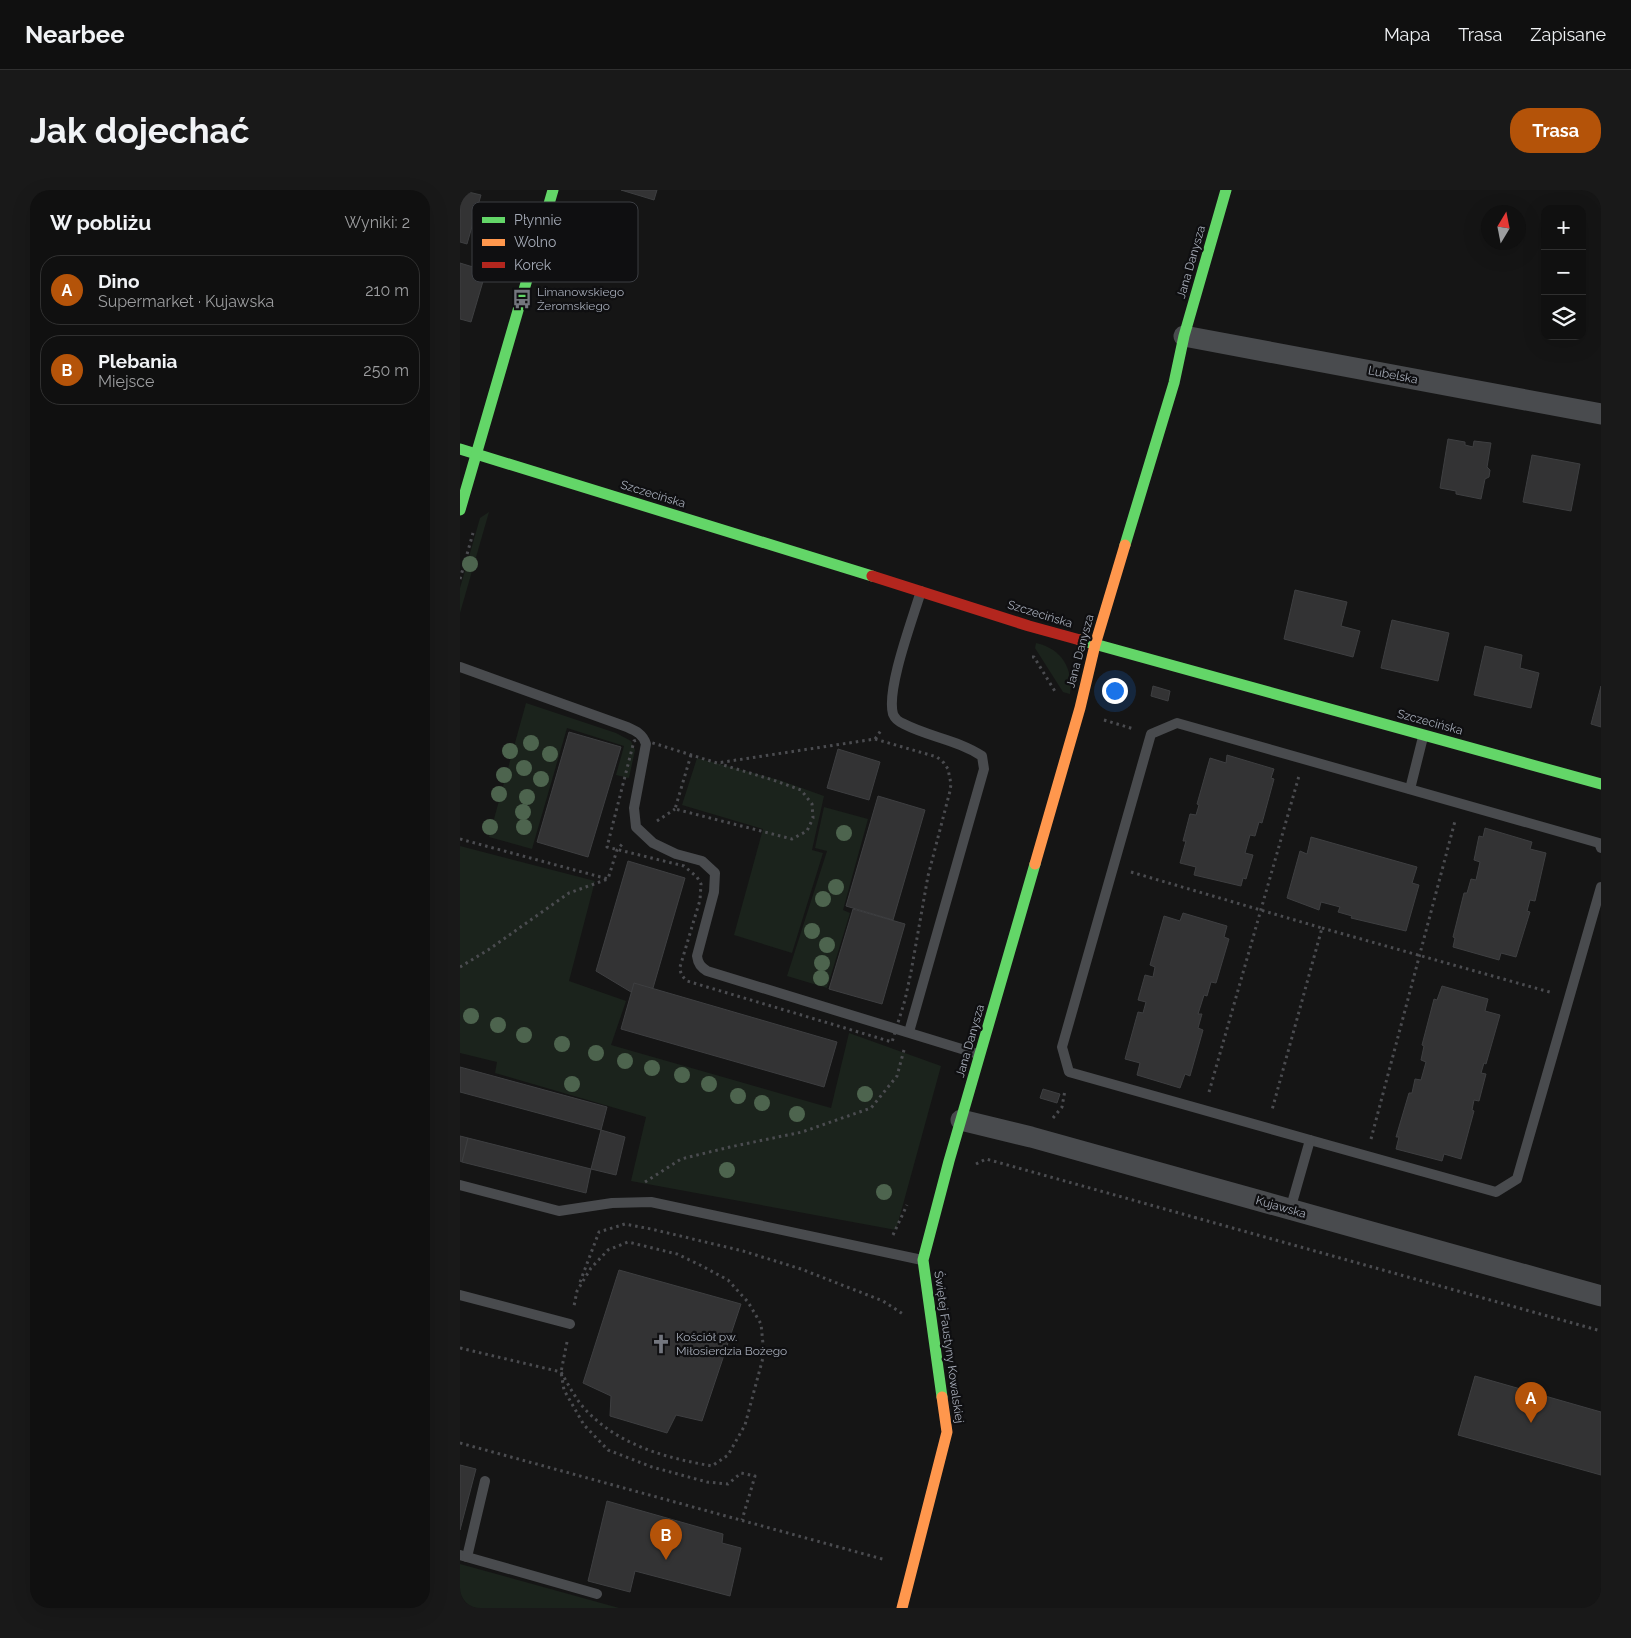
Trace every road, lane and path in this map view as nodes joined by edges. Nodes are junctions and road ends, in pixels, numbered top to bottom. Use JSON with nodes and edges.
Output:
{"nodes":[{"id":1,"x":1226,"y":190,"type":"edge"},
{"id":2,"x":526,"y":282,"type":"edge"},
{"id":3,"x":1184,"y":336,"type":"junction"},
{"id":4,"x":1601,"y":414,"type":"edge"},
{"id":5,"x":460,"y":449,"type":"edge"},
{"id":6,"x":476,"y":454,"type":"junction"},
{"id":7,"x":460,"y":510,"type":"edge"},
{"id":8,"x":475,"y":527,"type":"dead end"},
{"id":9,"x":460,"y":579,"type":"edge"},
{"id":10,"x":921,"y":590,"type":"junction"},
{"id":11,"x":1095,"y":645,"type":"junction"},
{"id":12,"x":1028,"y":655,"type":"dead end"},
{"id":13,"x":460,"y":667,"type":"edge"},
{"id":14,"x":1054,"y":701,"type":"dead end"},
{"id":15,"x":1096,"y":718,"type":"dead end"},
{"id":16,"x":1122,"y":726,"type":"dead end"},
{"id":17,"x":1424,"y":735,"type":"junction"},
{"id":18,"x":645,"y":740,"type":"junction"},
{"id":19,"x":691,"y":755,"type":"junction"},
{"id":20,"x":1304,"y":759,"type":"junction"},
{"id":21,"x":717,"y":763,"type":"junction"},
{"id":22,"x":1601,"y":784,"type":"edge"},
{"id":23,"x":1410,"y":789,"type":"junction"},
{"id":24,"x":1460,"y":803,"type":"junction"},
{"id":25,"x":675,"y":809,"type":"junction"},
{"id":26,"x":640,"y":831,"type":"junction"},
{"id":27,"x":460,"y":839,"type":"edge"},
{"id":28,"x":1601,"y":848,"type":"edge"},
{"id":29,"x":1113,"y":866,"type":"junction"},
{"id":30,"x":608,"y":878,"type":"junction"},
{"id":31,"x":1601,"y":887,"type":"edge"},
{"id":32,"x":1261,"y":910,"type":"junction"},
{"id":33,"x":1322,"y":928,"type":"junction"},
{"id":34,"x":460,"y":967,"type":"edge"},
{"id":35,"x":1569,"y":998,"type":"junction"},
{"id":36,"x":905,"y":1000,"type":"dead end"},
{"id":37,"x":909,"y":1032,"type":"junction"},
{"id":38,"x":980,"y":1054,"type":"junction"},
{"id":39,"x":1205,"y":1110,"type":"junction"},
{"id":40,"x":961,"y":1120,"type":"junction"},
{"id":41,"x":1267,"y":1128,"type":"junction"},
{"id":42,"x":1310,"y":1140,"type":"junction"},
{"id":43,"x":1367,"y":1156,"type":"junction"},
{"id":44,"x":971,"y":1167,"type":"dead end"},
{"id":45,"x":460,"y":1185,"type":"edge"},
{"id":46,"x":612,"y":1203,"type":"junction"},
{"id":47,"x":908,"y":1203,"type":"dead end"},
{"id":48,"x":1290,"y":1210,"type":"junction"},
{"id":49,"x":1197,"y":1213,"type":"dead end"},
{"id":50,"x":1196,"y":1219,"type":"junction"},
{"id":51,"x":886,"y":1252,"type":"junction"},
{"id":52,"x":923,"y":1260,"type":"junction"},
{"id":53,"x":577,"y":1290,"type":"junction"},
{"id":54,"x":460,"y":1295,"type":"edge"},
{"id":55,"x":1601,"y":1296,"type":"edge"},
{"id":56,"x":570,"y":1324,"type":"junction"},
{"id":57,"x":1601,"y":1331,"type":"edge"},
{"id":58,"x":933,"y":1333,"type":"junction"},
{"id":59,"x":460,"y":1348,"type":"edge"},
{"id":60,"x":561,"y":1372,"type":"junction"},
{"id":61,"x":460,"y":1443,"type":"edge"},
{"id":62,"x":486,"y":1481,"type":"dead end"},
{"id":63,"x":742,"y":1520,"type":"junction"},
{"id":64,"x":463,"y":1556,"type":"edge"},
{"id":65,"x":912,"y":1568,"type":"junction"},
{"id":66,"x":597,"y":1594,"type":"dead end"},
{"id":67,"x":902,"y":1608,"type":"edge"}],
"edges":[{"from":1,"to":3,"type":"street","name":"Jana Danysza"},
{"from":2,"to":6,"type":"street"},
{"from":3,"to":4,"type":"street","name":"Lubelska"},
{"from":3,"to":11,"type":"street","name":"Jana Danysza"},
{"from":5,"to":6,"type":"street","name":"Szczecińska"},
{"from":6,"to":7,"type":"street"},
{"from":6,"to":10,"type":"street","name":"Szczecińska"},
{"from":8,"to":9,"type":"path"},
{"from":10,"to":11,"type":"street","name":"Szczecińska"},
{"from":10,"to":37,"type":"lane"},
{"from":11,"to":17,"type":"street","name":"Szczecińska"},
{"from":11,"to":38,"type":"street","name":"Jana Danysza"},
{"from":12,"to":14,"type":"path"},
{"from":13,"to":18,"type":"lane"},
{"from":15,"to":16,"type":"path"},
{"from":17,"to":22,"type":"street","name":"Szczecińska"},
{"from":17,"to":23,"type":"lane"},
{"from":18,"to":19,"type":"path"},
{"from":18,"to":26,"type":"lane"},
{"from":19,"to":21,"type":"path"},
{"from":19,"to":25,"type":"path"},
{"from":20,"to":23,"type":"lane"},
{"from":20,"to":29,"type":"lane"},
{"from":20,"to":32,"type":"path"},
{"from":21,"to":25,"type":"path"},
{"from":21,"to":36,"type":"path"},
{"from":23,"to":24,"type":"lane"},
{"from":24,"to":28,"type":"lane"},
{"from":24,"to":43,"type":"path"},
{"from":25,"to":26,"type":"path"},
{"from":26,"to":30,"type":"path"},
{"from":26,"to":37,"type":"lane"},
{"from":27,"to":30,"type":"path"},
{"from":29,"to":32,"type":"path"},
{"from":29,"to":39,"type":"lane"},
{"from":30,"to":34,"type":"path"},
{"from":31,"to":35,"type":"lane"},
{"from":32,"to":33,"type":"path"},
{"from":32,"to":39,"type":"path"},
{"from":33,"to":35,"type":"path"},
{"from":33,"to":41,"type":"path"},
{"from":35,"to":43,"type":"lane"},
{"from":37,"to":38,"type":"lane"},
{"from":37,"to":46,"type":"path"},
{"from":38,"to":40,"type":"street","name":"Jana Danysza"},
{"from":39,"to":41,"type":"lane"},
{"from":40,"to":48,"type":"street","name":"Kujawska"},
{"from":40,"to":52,"type":"street","name":"Świętej Faustyny Kowalskiej"},
{"from":41,"to":42,"type":"lane"},
{"from":42,"to":43,"type":"lane"},
{"from":42,"to":48,"type":"lane"},
{"from":44,"to":50,"type":"path"},
{"from":45,"to":46,"type":"lane"},
{"from":46,"to":51,"type":"lane"},
{"from":47,"to":51,"type":"path"},
{"from":48,"to":55,"type":"street","name":"Kujawska"},
{"from":49,"to":50,"type":"path"},
{"from":50,"to":57,"type":"path"},
{"from":51,"to":52,"type":"lane"},
{"from":52,"to":58,"type":"street","name":"Świętej Faustyny Kowalskiej"},
{"from":53,"to":56,"type":"path"},
{"from":53,"to":58,"type":"path"},
{"from":53,"to":60,"type":"path"},
{"from":54,"to":56,"type":"lane"},
{"from":56,"to":60,"type":"path"},
{"from":58,"to":65,"type":"street","name":"Świętej Faustyny Kowalskiej"},
{"from":59,"to":60,"type":"path"},
{"from":60,"to":63,"type":"path"},
{"from":61,"to":63,"type":"path"},
{"from":62,"to":64,"type":"lane"},
{"from":63,"to":65,"type":"path"},
{"from":64,"to":66,"type":"lane"},
{"from":65,"to":67,"type":"street","name":"Świętej Faustyny Kowalskiej"}]}
